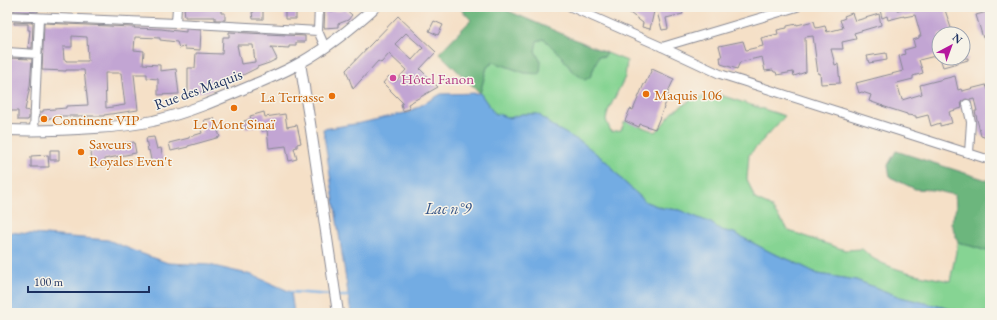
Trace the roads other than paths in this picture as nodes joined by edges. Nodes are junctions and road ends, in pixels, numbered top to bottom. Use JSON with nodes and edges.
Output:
{"nodes":[{"id":1,"x":177,"y":7,"type":"edge"},
{"id":2,"x":318,"y":7,"type":"edge"},
{"id":3,"x":375,"y":7,"type":"edge"},
{"id":4,"x":571,"y":7,"type":"edge"},
{"id":5,"x":798,"y":7,"type":"edge"},
{"id":6,"x":7,"y":16,"type":"edge"},
{"id":7,"x":39,"y":18,"type":"junction"},
{"id":8,"x":176,"y":23,"type":"junction"},
{"id":9,"x":318,"y":31,"type":"junction"},
{"id":10,"x":325,"y":47,"type":"junction"},
{"id":11,"x":662,"y":47,"type":"junction"},
{"id":12,"x":7,"y":52,"type":"edge"},
{"id":13,"x":37,"y":54,"type":"junction"},
{"id":14,"x":300,"y":64,"type":"junction"},
{"id":15,"x":967,"y":104,"type":"dead end"},
{"id":16,"x":7,"y":130,"type":"edge"},
{"id":17,"x":34,"y":131,"type":"junction"},
{"id":18,"x":969,"y":153,"type":"junction"},
{"id":19,"x":990,"y":160,"type":"edge"},
{"id":20,"x":338,"y":313,"type":"edge"}],
"edges":[{"from":1,"to":8,"type":"street"},
{"from":2,"to":9,"type":"street"},
{"from":3,"to":10,"type":"street","name":"Rue des Maquis"},
{"from":4,"to":11,"type":"street"},
{"from":5,"to":11,"type":"street"},
{"from":6,"to":7,"type":"street"},
{"from":7,"to":8,"type":"street"},
{"from":7,"to":13,"type":"street"},
{"from":8,"to":9,"type":"street"},
{"from":9,"to":10,"type":"street"},
{"from":10,"to":14,"type":"street","name":"Rue des Maquis"},
{"from":11,"to":18,"type":"street"},
{"from":12,"to":13,"type":"street"},
{"from":13,"to":17,"type":"street"},
{"from":14,"to":17,"type":"street","name":"Rue des Maquis"},
{"from":14,"to":20,"type":"street"},
{"from":15,"to":18,"type":"street"},
{"from":16,"to":17,"type":"street","name":"Rue des Maquis"},
{"from":18,"to":19,"type":"street"}]}
